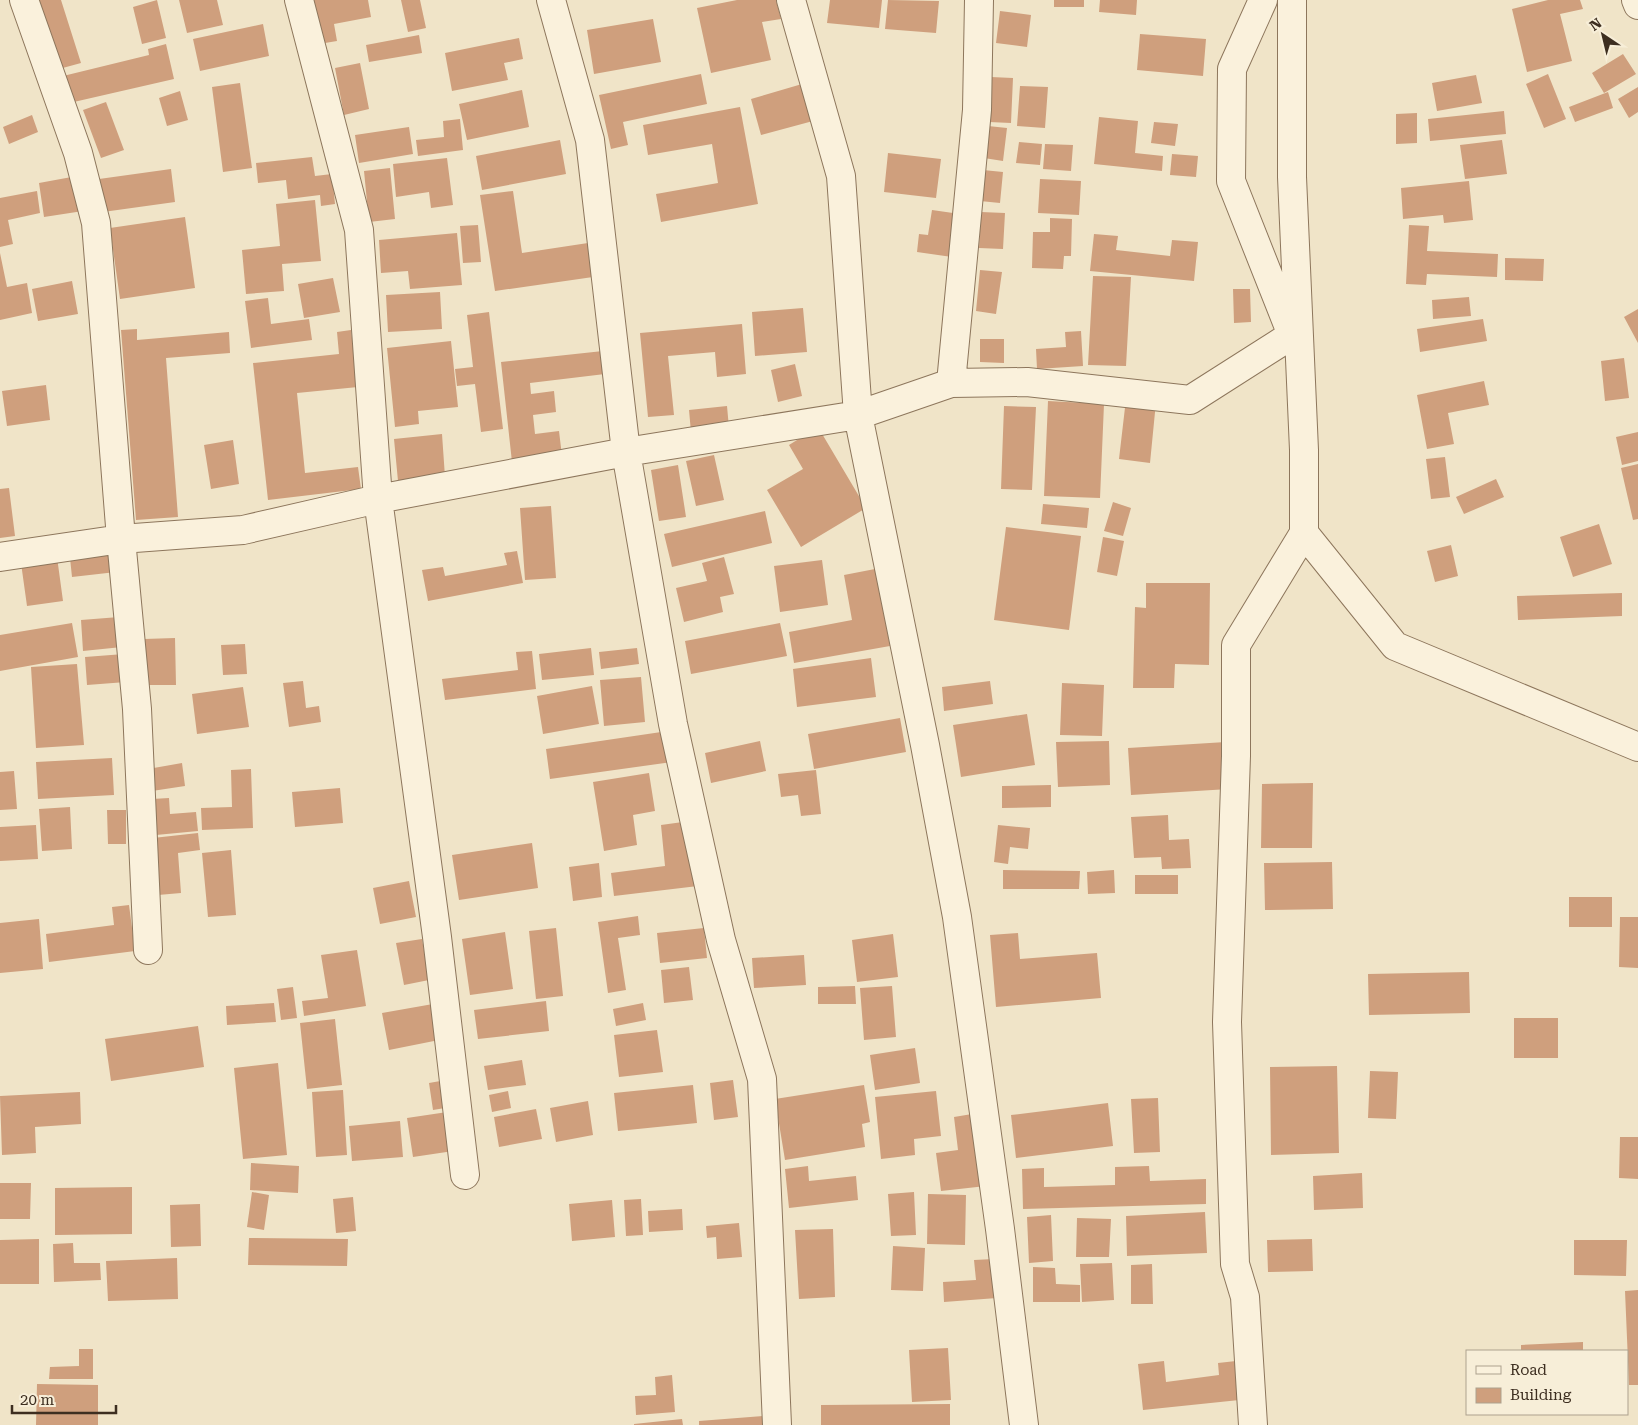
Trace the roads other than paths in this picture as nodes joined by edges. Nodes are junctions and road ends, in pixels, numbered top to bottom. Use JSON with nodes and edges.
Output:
{"nodes":[{"id":1,"x":24,"y":0,"type":"edge"},
{"id":2,"x":299,"y":0,"type":"edge"},
{"id":3,"x":551,"y":0,"type":"edge"},
{"id":4,"x":791,"y":0,"type":"edge"},
{"id":5,"x":979,"y":0,"type":"edge"},
{"id":6,"x":1264,"y":0,"type":"edge"},
{"id":7,"x":1292,"y":0,"type":"edge"},
{"id":8,"x":1636,"y":0,"type":"edge"},
{"id":9,"x":1638,"y":6,"type":"edge"},
{"id":10,"x":951,"y":383,"type":"junction"},
{"id":11,"x":858,"y":415,"type":"junction"},
{"id":12,"x":626,"y":452,"type":"junction"},
{"id":13,"x":378,"y":499,"type":"junction"},
{"id":14,"x":1304,"y":532,"type":"junction"},
{"id":15,"x":120,"y":539,"type":"junction"},
{"id":16,"x":0,"y":557,"type":"edge"},
{"id":17,"x":1638,"y":747,"type":"edge"},
{"id":18,"x":148,"y":950,"type":"dead end"},
{"id":19,"x":465,"y":1175,"type":"dead end"},
{"id":20,"x":778,"y":1425,"type":"edge"},
{"id":21,"x":1024,"y":1425,"type":"edge"},
{"id":22,"x":1254,"y":1425,"type":"edge"}],
"edges":[{"from":1,"to":15,"type":"street"},
{"from":2,"to":13,"type":"street"},
{"from":3,"to":12,"type":"street"},
{"from":4,"to":11,"type":"street"},
{"from":5,"to":10,"type":"street"},
{"from":6,"to":10,"type":"street"},
{"from":7,"to":14,"type":"street"},
{"from":8,"to":9,"type":"street"},
{"from":10,"to":11,"type":"street"},
{"from":11,"to":12,"type":"street"},
{"from":11,"to":21,"type":"street"},
{"from":12,"to":13,"type":"street"},
{"from":12,"to":20,"type":"street"},
{"from":13,"to":15,"type":"street"},
{"from":13,"to":19,"type":"street"},
{"from":14,"to":17,"type":"street"},
{"from":14,"to":22,"type":"street"},
{"from":15,"to":16,"type":"street"},
{"from":15,"to":18,"type":"street"}]}
